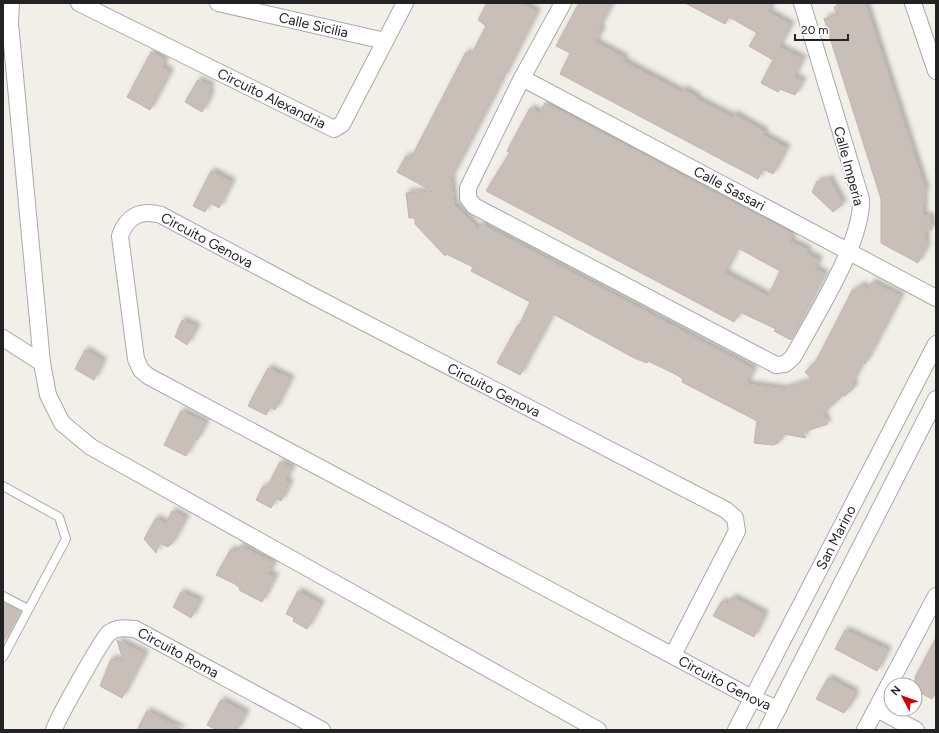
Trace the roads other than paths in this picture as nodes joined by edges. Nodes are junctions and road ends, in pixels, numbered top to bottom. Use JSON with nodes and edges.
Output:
{"nodes":[{"id":1,"x":11,"y":3,"type":"edge"},
{"id":2,"x":218,"y":3,"type":"edge"},
{"id":3,"x":405,"y":3,"type":"edge"},
{"id":4,"x":563,"y":3,"type":"edge"},
{"id":5,"x":802,"y":3,"type":"edge"},
{"id":6,"x":913,"y":3,"type":"edge"},
{"id":7,"x":87,"y":5,"type":"edge"},
{"id":8,"x":385,"y":41,"type":"junction"},
{"id":9,"x":936,"y":71,"type":"edge"},
{"id":10,"x":522,"y":78,"type":"junction"},
{"id":11,"x":849,"y":252,"type":"junction"},
{"id":12,"x":936,"y":298,"type":"edge"},
{"id":13,"x":3,"y":338,"type":"edge"},
{"id":14,"x":936,"y":344,"type":"edge"},
{"id":15,"x":42,"y":364,"type":"junction"},
{"id":16,"x":936,"y":399,"type":"edge"},
{"id":17,"x":3,"y":486,"type":"edge"},
{"id":18,"x":3,"y":596,"type":"edge"},
{"id":19,"x":936,"y":596,"type":"edge"},
{"id":20,"x":28,"y":608,"type":"junction"},
{"id":21,"x":6,"y":646,"type":"edge"},
{"id":22,"x":673,"y":654,"type":"junction"},
{"id":23,"x":3,"y":657,"type":"edge"},
{"id":24,"x":752,"y":698,"type":"junction"},
{"id":25,"x":778,"y":709,"type":"junction"},
{"id":26,"x":877,"y":709,"type":"junction"},
{"id":27,"x":54,"y":730,"type":"edge"},
{"id":28,"x":322,"y":730,"type":"edge"},
{"id":29,"x":598,"y":730,"type":"edge"},
{"id":30,"x":736,"y":730,"type":"edge"},
{"id":31,"x":768,"y":730,"type":"edge"},
{"id":32,"x":865,"y":730,"type":"edge"},
{"id":33,"x":916,"y":730,"type":"edge"}],
"edges":[{"from":1,"to":15,"type":"street"},
{"from":2,"to":8,"type":"street","name":"Calle Sicilia"},
{"from":3,"to":8,"type":"street","name":"Circuito Alexandria"},
{"from":4,"to":10,"type":"street"},
{"from":5,"to":11,"type":"street","name":"Calle Imperia"},
{"from":6,"to":9,"type":"street"},
{"from":7,"to":8,"type":"street","name":"Circuito Alexandria"},
{"from":10,"to":11,"type":"street","name":"Calle Sassari"},
{"from":10,"to":11,"type":"street","name":"Calle Imperia"},
{"from":11,"to":12,"type":"street","name":"Calle Sassari"},
{"from":13,"to":15,"type":"street"},
{"from":14,"to":24,"type":"street","name":"San Marino"},
{"from":15,"to":29,"type":"street"},
{"from":16,"to":25,"type":"street","name":"San Marino"},
{"from":17,"to":20,"type":"lane"},
{"from":18,"to":20,"type":"lane"},
{"from":19,"to":26,"type":"street"},
{"from":20,"to":21,"type":"lane"},
{"from":21,"to":23,"type":"lane"},
{"from":22,"to":22,"type":"street","name":"Circuito Genova"},
{"from":22,"to":24,"type":"street","name":"Circuito Genova"},
{"from":24,"to":25,"type":"street","name":"Circuito Genova"},
{"from":24,"to":30,"type":"street","name":"San Marino"},
{"from":25,"to":31,"type":"street","name":"San Marino"},
{"from":26,"to":32,"type":"street"},
{"from":26,"to":33,"type":"street"},
{"from":27,"to":28,"type":"street","name":"Circuito Roma"}]}
